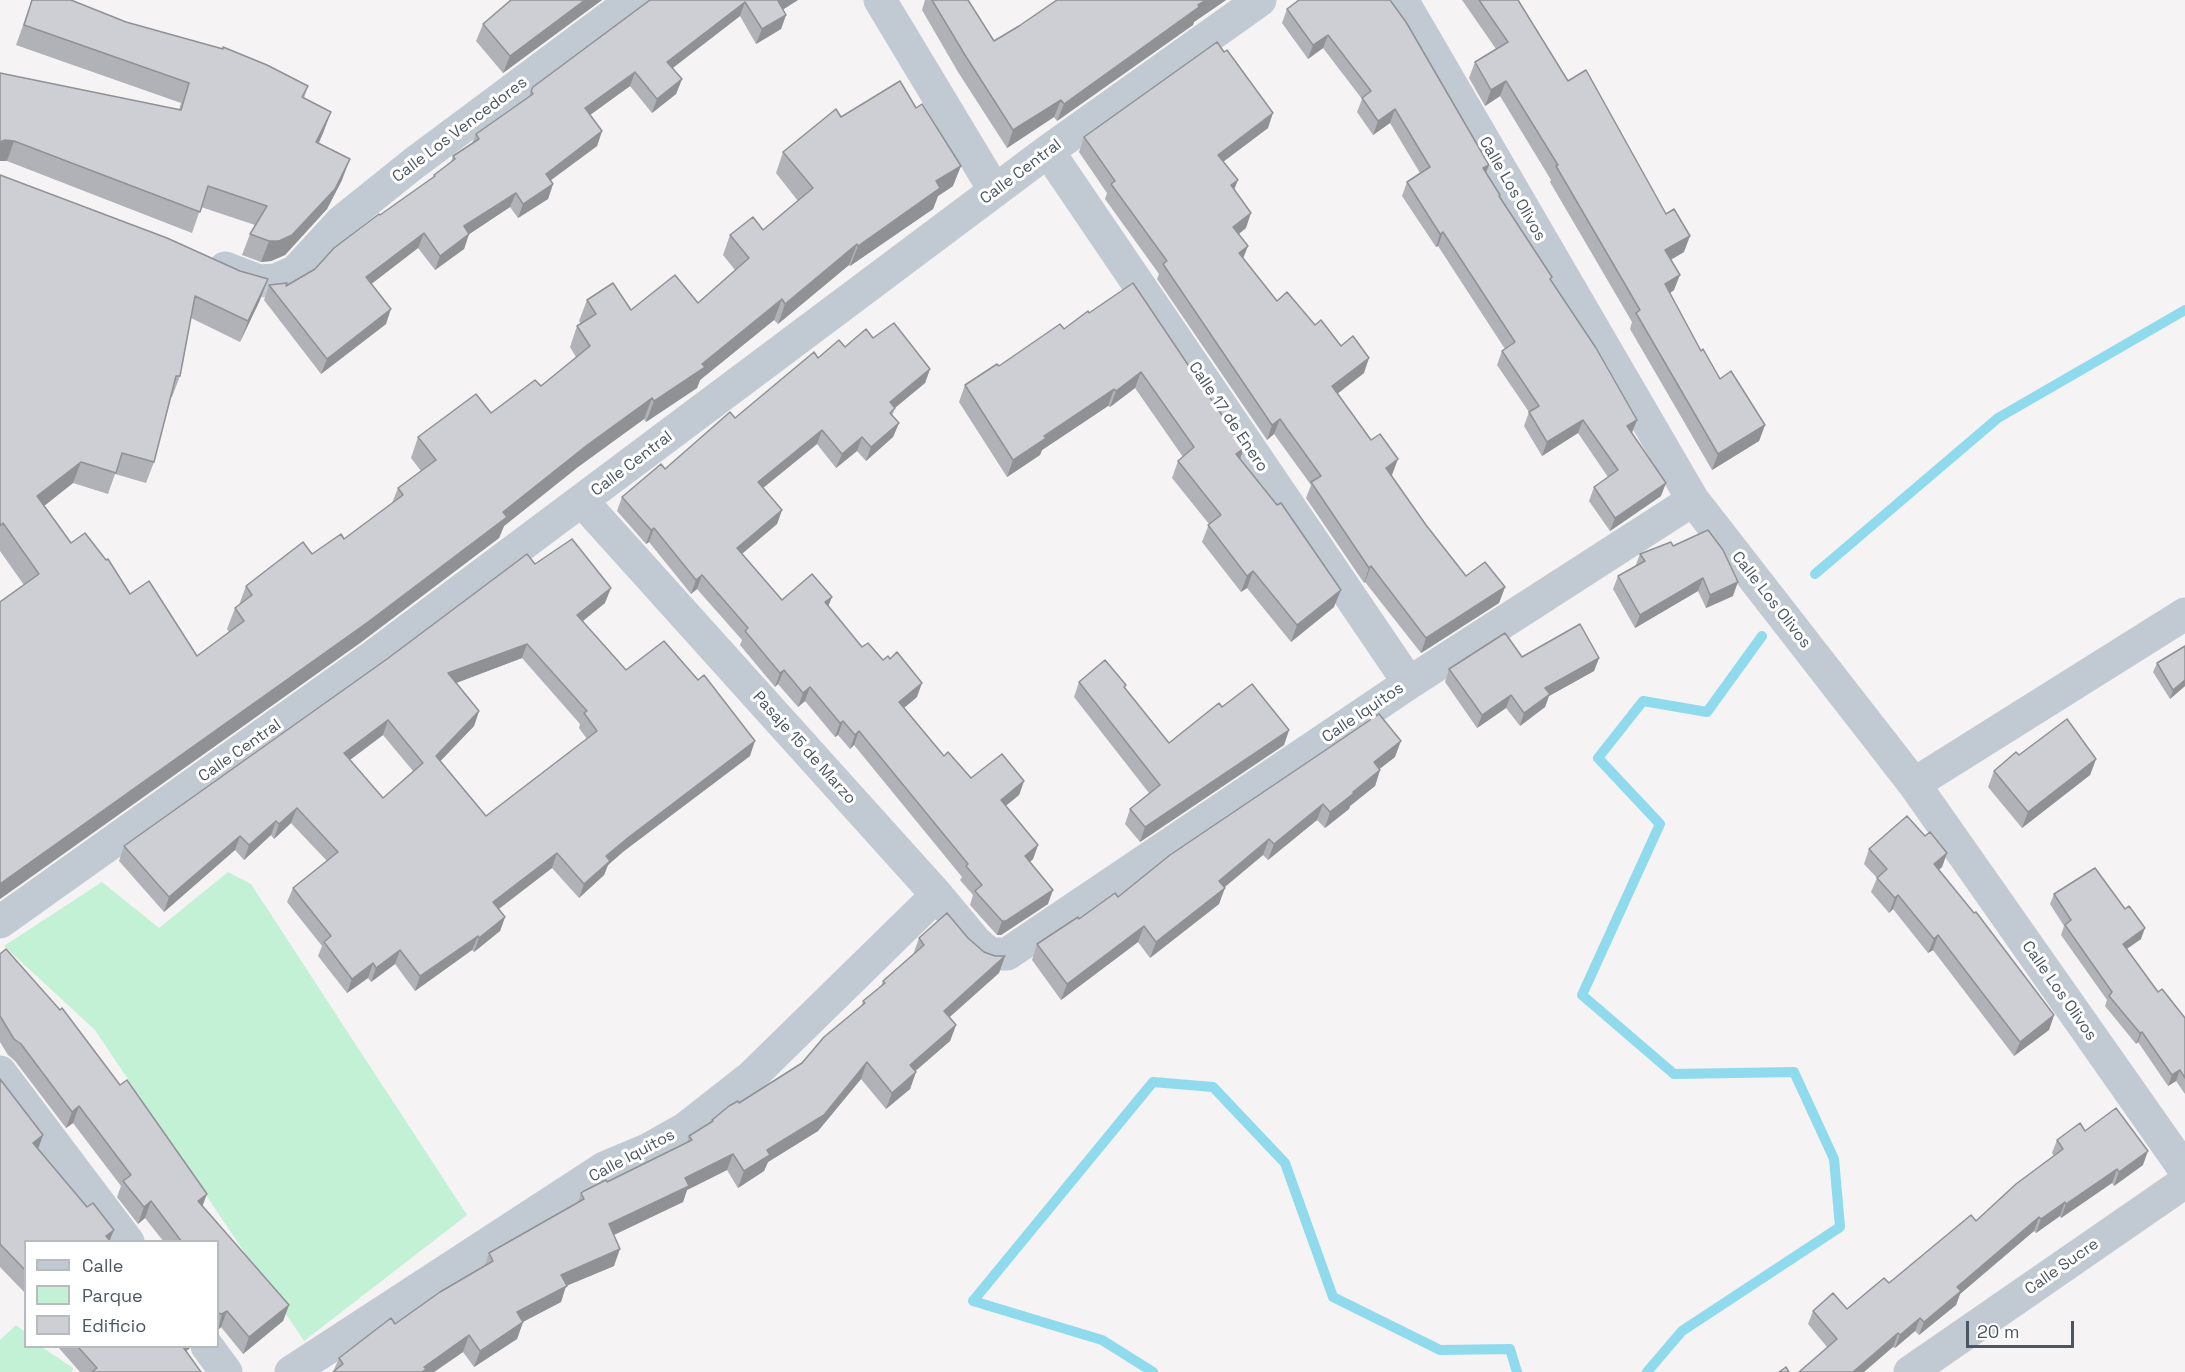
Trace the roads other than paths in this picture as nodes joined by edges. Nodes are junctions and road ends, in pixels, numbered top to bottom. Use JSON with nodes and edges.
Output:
{"nodes":[{"id":1,"x":633,"y":0,"type":"edge"},
{"id":2,"x":880,"y":0,"type":"edge"},
{"id":3,"x":1260,"y":0,"type":"edge"},
{"id":4,"x":1402,"y":0,"type":"edge"},
{"id":5,"x":1048,"y":151,"type":"junction"},
{"id":6,"x":995,"y":191,"type":"junction"},
{"id":7,"x":198,"y":256,"type":"edge"},
{"id":8,"x":1694,"y":500,"type":"junction"},
{"id":9,"x":582,"y":501,"type":"junction"},
{"id":10,"x":2185,"y":614,"type":"edge"},
{"id":11,"x":1409,"y":683,"type":"junction"},
{"id":12,"x":1914,"y":784,"type":"junction"},
{"id":13,"x":937,"y":895,"type":"junction"},
{"id":14,"x":0,"y":922,"type":"edge"},
{"id":15,"x":1037,"y":933,"type":"joint"},
{"id":16,"x":0,"y":1072,"type":"edge"},
{"id":17,"x":2185,"y":1170,"type":"edge"},
{"id":18,"x":2185,"y":1182,"type":"edge"},
{"id":19,"x":126,"y":1240,"type":"edge"},
{"id":20,"x":208,"y":1348,"type":"edge"},
{"id":21,"x":226,"y":1372,"type":"edge"},
{"id":22,"x":291,"y":1372,"type":"edge"},
{"id":23,"x":1910,"y":1372,"type":"edge"}],
"edges":[{"from":1,"to":7,"type":"street","name":"Calle Los Vencedores"},
{"from":2,"to":6,"type":"street"},
{"from":3,"to":5,"type":"street","name":"Calle Central"},
{"from":4,"to":8,"type":"street","name":"Calle Los Olivos"},
{"from":5,"to":6,"type":"street","name":"Calle Central"},
{"from":5,"to":11,"type":"street","name":"Calle 17 de Enero"},
{"from":6,"to":9,"type":"street","name":"Calle Central"},
{"from":8,"to":11,"type":"street","name":"Calle Iquitos"},
{"from":8,"to":12,"type":"street","name":"Calle Los Olivos"},
{"from":9,"to":13,"type":"street","name":"Pasaje 15 de Marzo"},
{"from":9,"to":14,"type":"street","name":"Calle Central"},
{"from":10,"to":12,"type":"street"},
{"from":11,"to":15,"type":"street","name":"Calle Iquitos"},
{"from":12,"to":17,"type":"street","name":"Calle Los Olivos"},
{"from":13,"to":15,"type":"street","name":"Pasaje 15 de Marzo"},
{"from":13,"to":22,"type":"street","name":"Calle Iquitos"},
{"from":16,"to":19,"type":"street"},
{"from":18,"to":23,"type":"street","name":"Calle Sucre"},
{"from":20,"to":21,"type":"street"}]}
